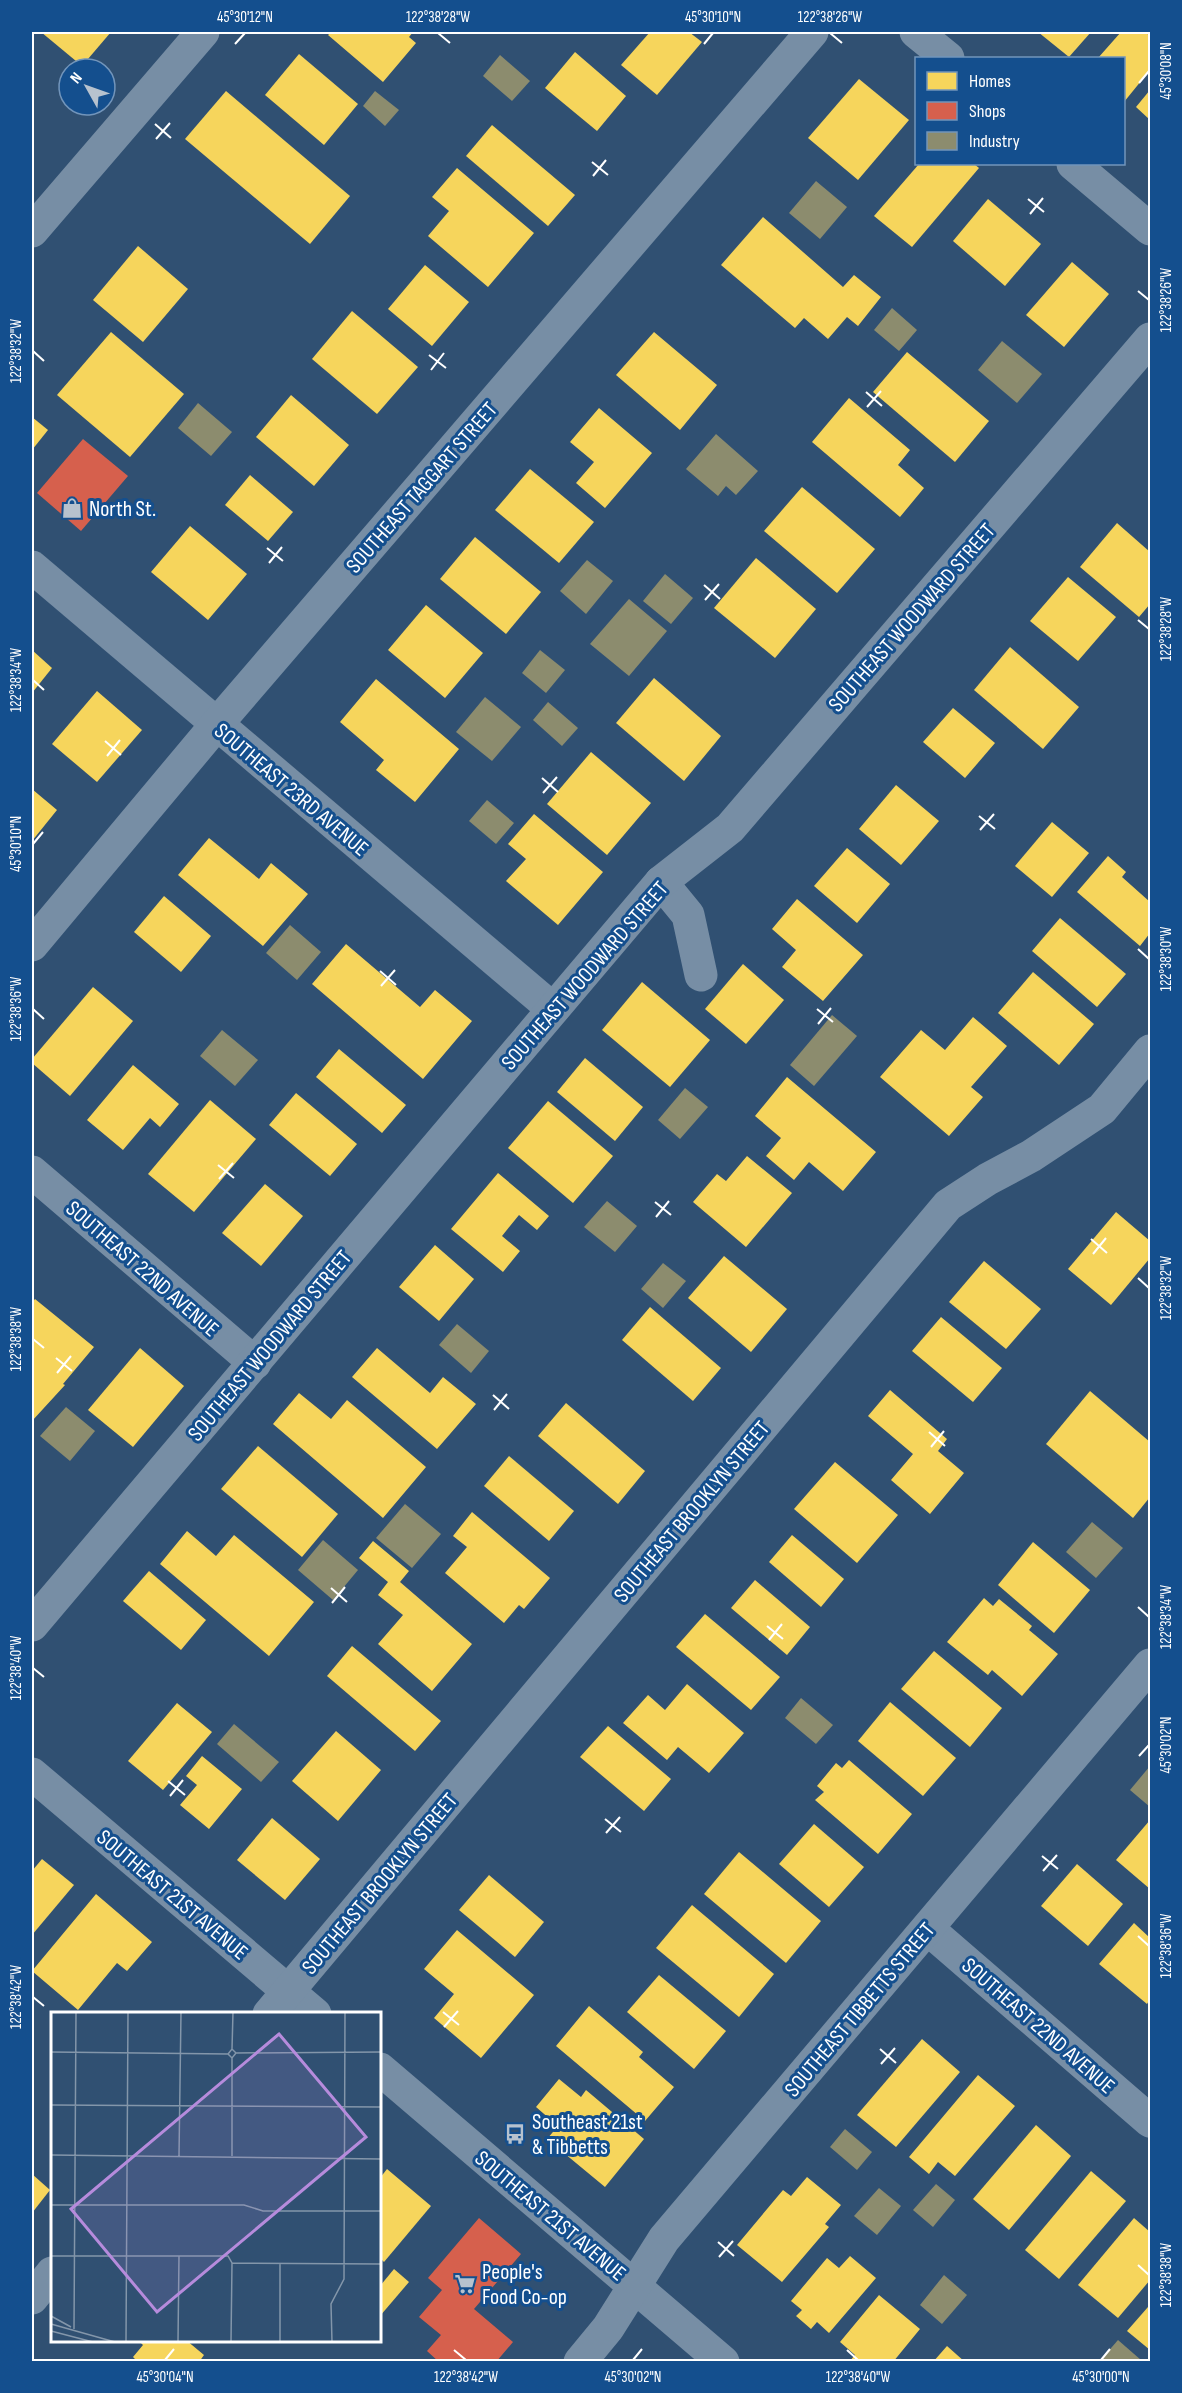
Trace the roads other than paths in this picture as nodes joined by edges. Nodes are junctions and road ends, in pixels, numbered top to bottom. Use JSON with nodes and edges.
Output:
{"nodes":[{"id":1,"x":203,"y":32,"type":"edge"},
{"id":2,"x":812,"y":32,"type":"edge"},
{"id":3,"x":916,"y":32,"type":"edge"},
{"id":4,"x":947,"y":57,"type":"edge"},
{"id":5,"x":1074,"y":165,"type":"edge"},
{"id":6,"x":1150,"y":229,"type":"edge"},
{"id":7,"x":32,"y":231,"type":"edge"},
{"id":8,"x":1150,"y":339,"type":"edge"},
{"id":9,"x":32,"y":567,"type":"edge"},
{"id":10,"x":216,"y":724,"type":"junction"},
{"id":11,"x":661,"y":882,"type":"junction"},
{"id":12,"x":32,"y":945,"type":"edge"},
{"id":13,"x":701,"y":975,"type":"dead end"},
{"id":14,"x":553,"y":1009,"type":"junction"},
{"id":15,"x":1150,"y":1051,"type":"edge"},
{"id":16,"x":32,"y":1172,"type":"edge"},
{"id":17,"x":255,"y":1363,"type":"junction"},
{"id":18,"x":32,"y":1625,"type":"edge"},
{"id":19,"x":1150,"y":1665,"type":"edge"},
{"id":20,"x":32,"y":1774,"type":"edge"},
{"id":21,"x":928,"y":1929,"type":"junction"},
{"id":22,"x":279,"y":2002,"type":"edge"},
{"id":23,"x":312,"y":2012,"type":"edge"},
{"id":24,"x":381,"y":2069,"type":"edge"},
{"id":25,"x":1150,"y":2121,"type":"edge"},
{"id":26,"x":51,"y":2274,"type":"edge"},
{"id":27,"x":636,"y":2287,"type":"junction"},
{"id":28,"x":32,"y":2298,"type":"edge"},
{"id":29,"x":580,"y":2361,"type":"edge"},
{"id":30,"x":723,"y":2361,"type":"edge"}],
"edges":[{"from":1,"to":7,"type":"street"},
{"from":2,"to":10,"type":"street","name":"SOUTHEAST TAGGART STREET"},
{"from":3,"to":4,"type":"street"},
{"from":5,"to":6,"type":"street"},
{"from":8,"to":11,"type":"street","name":"SOUTHEAST WOODWARD STREET"},
{"from":9,"to":10,"type":"street","name":"SOUTHEAST 23RD AVENUE"},
{"from":10,"to":12,"type":"street","name":"SOUTHEAST TAGGART STREET"},
{"from":10,"to":14,"type":"street","name":"SOUTHEAST 23RD AVENUE"},
{"from":11,"to":13,"type":"street"},
{"from":11,"to":14,"type":"street","name":"SOUTHEAST WOODWARD STREET"},
{"from":14,"to":17,"type":"street","name":"SOUTHEAST WOODWARD STREET"},
{"from":15,"to":22,"type":"street","name":"SOUTHEAST BROOKLYN STREET"},
{"from":16,"to":17,"type":"street","name":"SOUTHEAST 22ND AVENUE"},
{"from":17,"to":18,"type":"street","name":"SOUTHEAST WOODWARD STREET"},
{"from":19,"to":21,"type":"street","name":"SOUTHEAST TIBBETTS STREET"},
{"from":20,"to":22,"type":"street","name":"SOUTHEAST 21ST AVENUE"},
{"from":21,"to":25,"type":"street","name":"SOUTHEAST 22ND AVENUE"},
{"from":21,"to":27,"type":"street","name":"SOUTHEAST TIBBETTS STREET"},
{"from":22,"to":23,"type":"street","name":"SOUTHEAST 21ST AVENUE"},
{"from":24,"to":27,"type":"street","name":"SOUTHEAST 21ST AVENUE"},
{"from":26,"to":28,"type":"street"},
{"from":27,"to":29,"type":"street","name":"SOUTHEAST TIBBETTS STREET"},
{"from":27,"to":30,"type":"street","name":"SOUTHEAST 21ST AVENUE"}]}
